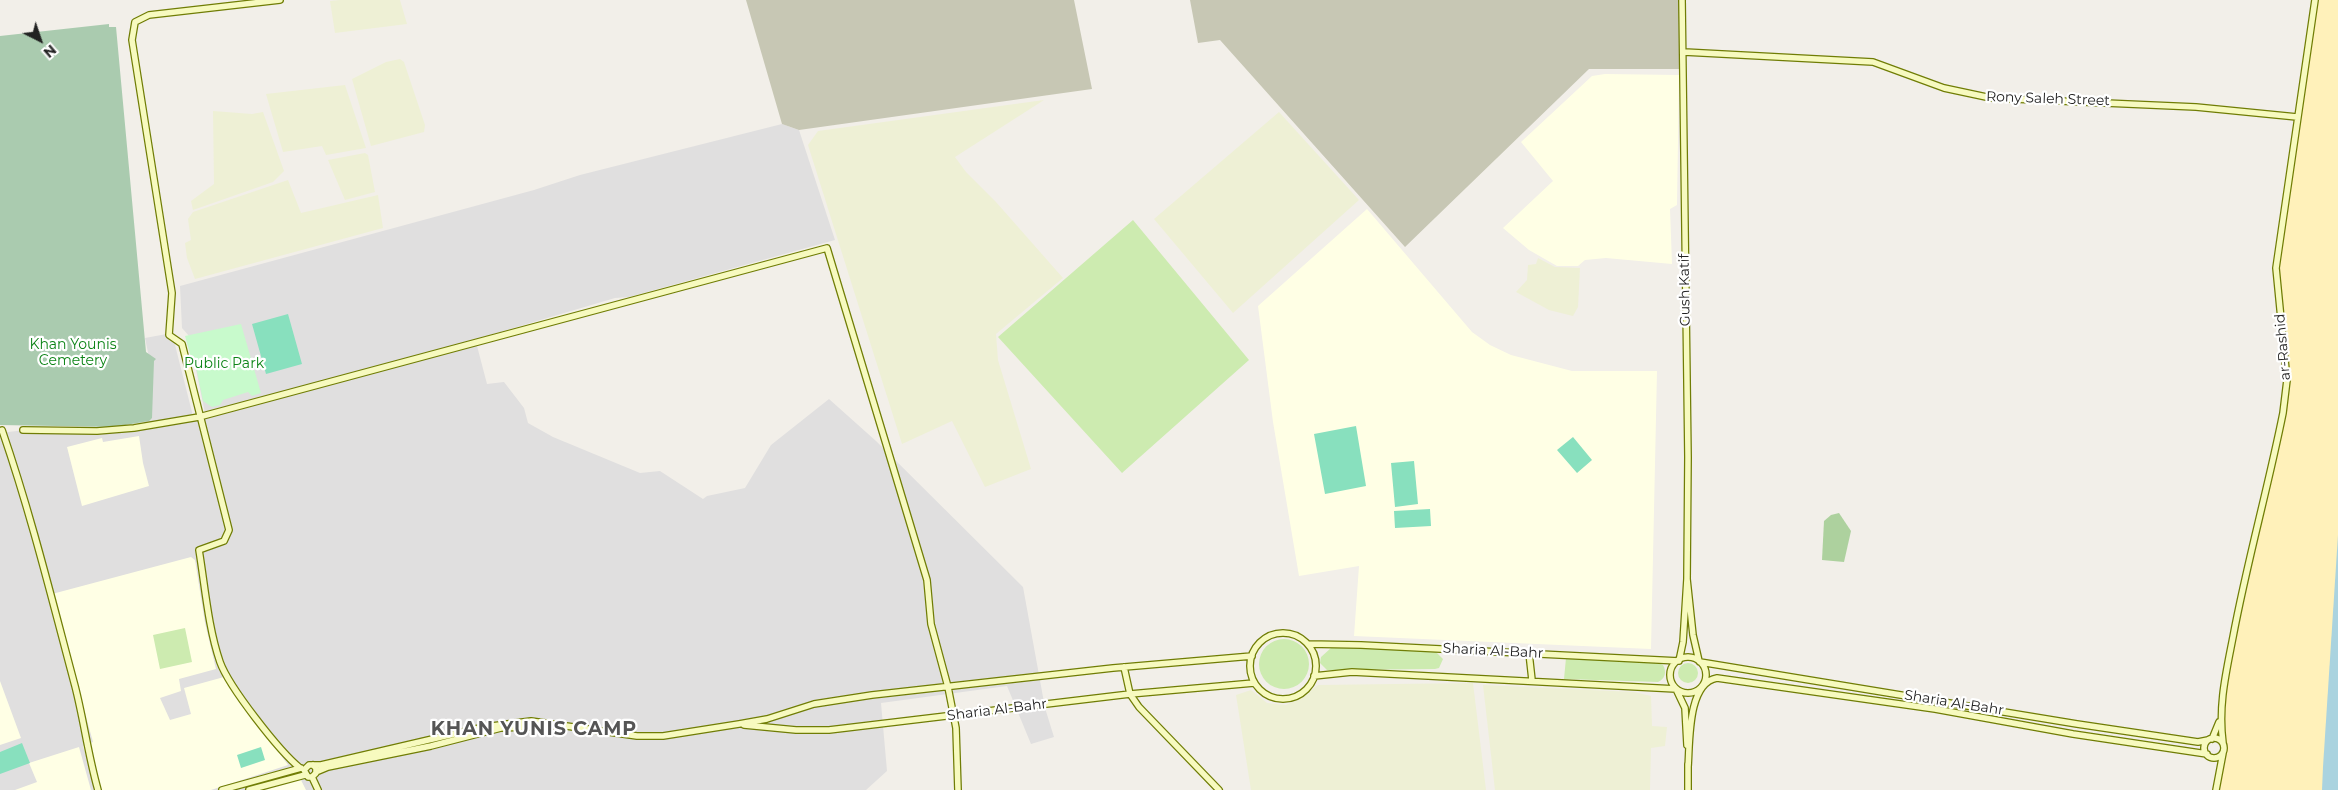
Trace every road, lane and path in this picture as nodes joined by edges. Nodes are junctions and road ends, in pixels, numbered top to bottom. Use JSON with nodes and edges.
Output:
{"nodes":[{"id":1,"x":280,"y":0,"type":"edge"},
{"id":2,"x":1682,"y":0,"type":"edge"},
{"id":3,"x":2315,"y":0,"type":"edge"},
{"id":4,"x":1684,"y":52,"type":"junction"},
{"id":5,"x":2297,"y":117,"type":"junction"},
{"id":6,"x":199,"y":417,"type":"junction"},
{"id":7,"x":2,"y":430,"type":"dead end"},
{"id":8,"x":23,"y":430,"type":"dead end"},
{"id":9,"x":1687,"y":579,"type":"junction"},
{"id":10,"x":1308,"y":644,"type":"junction"},
{"id":11,"x":1528,"y":653,"type":"junction"},
{"id":12,"x":1252,"y":656,"type":"junction"},
{"id":13,"x":1679,"y":661,"type":"junction"},
{"id":14,"x":1700,"y":662,"type":"junction"},
{"id":15,"x":1124,"y":667,"type":"junction"},
{"id":16,"x":1314,"y":676,"type":"junction"},
{"id":17,"x":1532,"y":680,"type":"junction"},
{"id":18,"x":1254,"y":683,"type":"junction"},
{"id":19,"x":948,"y":687,"type":"junction"},
{"id":20,"x":1702,"y":687,"type":"junction"},
{"id":21,"x":1676,"y":689,"type":"junction"},
{"id":22,"x":1130,"y":694,"type":"junction"},
{"id":23,"x":954,"y":715,"type":"junction"},
{"id":24,"x":2220,"y":720,"type":"junction"},
{"id":25,"x":740,"y":724,"type":"junction"},
{"id":26,"x":559,"y":726,"type":"junction"},
{"id":27,"x":2210,"y":739,"type":"junction"},
{"id":28,"x":2223,"y":743,"type":"junction"},
{"id":29,"x":2223,"y":752,"type":"junction"},
{"id":30,"x":2209,"y":755,"type":"junction"},
{"id":31,"x":313,"y":765,"type":"junction"},
{"id":32,"x":303,"y":767,"type":"junction"},
{"id":33,"x":1688,"y":767,"type":"junction"},
{"id":34,"x":2219,"y":771,"type":"junction"},
{"id":35,"x":314,"y":774,"type":"junction"},
{"id":36,"x":305,"y":775,"type":"junction"},
{"id":37,"x":98,"y":790,"type":"edge"},
{"id":38,"x":222,"y":790,"type":"edge"},
{"id":39,"x":249,"y":790,"type":"edge"},
{"id":40,"x":318,"y":790,"type":"edge"},
{"id":41,"x":958,"y":790,"type":"edge"},
{"id":42,"x":1219,"y":790,"type":"edge"},
{"id":43,"x":1688,"y":790,"type":"edge"},
{"id":44,"x":2216,"y":790,"type":"edge"}],
"edges":[{"from":1,"to":6,"type":"main road"},
{"from":2,"to":4,"type":"main road","name":"Gush Katif"},
{"from":3,"to":5,"type":"main road","name":"ar-Rashid"},
{"from":4,"to":5,"type":"main road","name":"Rony Saleh Street"},
{"from":4,"to":9,"type":"main road","name":"Gush Katif"},
{"from":5,"to":24,"type":"main road","name":"ar-Rashid"},
{"from":6,"to":8,"type":"main road"},
{"from":6,"to":19,"type":"main road"},
{"from":6,"to":32,"type":"main road"},
{"from":7,"to":37,"type":"main road"},
{"from":9,"to":13,"type":"main road","name":"Gush Katif"},
{"from":9,"to":14,"type":"main road","name":"Gush Katif"},
{"from":10,"to":11,"type":"main road","name":"Sharia Al-Bahr"},
{"from":10,"to":12,"type":"main road"},
{"from":10,"to":16,"type":"main road"},
{"from":11,"to":13,"type":"main road","name":"Sharia Al-Bahr"},
{"from":11,"to":17,"type":"main road"},
{"from":12,"to":15,"type":"main road","name":"Sharia Al-Bahr"},
{"from":12,"to":18,"type":"main road"},
{"from":13,"to":14,"type":"main road"},
{"from":13,"to":21,"type":"main road"},
{"from":14,"to":20,"type":"main road"},
{"from":14,"to":27,"type":"main road","name":"Sharia Al-Bahr"},
{"from":15,"to":19,"type":"main road","name":"Sharia Al-Bahr"},
{"from":15,"to":22,"type":"main road"},
{"from":16,"to":17,"type":"main road","name":"Sharia Al-Bahr"},
{"from":16,"to":18,"type":"main road"},
{"from":17,"to":21,"type":"main road","name":"Sharia Al-Bahr"},
{"from":18,"to":22,"type":"main road","name":"Sharia Al-Bahr"},
{"from":19,"to":23,"type":"main road"},
{"from":19,"to":25,"type":"main road","name":"Sharia Al-Bahr"},
{"from":20,"to":21,"type":"main road"},
{"from":20,"to":30,"type":"main road","name":"Sharia Al-Bahr"},
{"from":20,"to":33,"type":"main road"},
{"from":21,"to":33,"type":"main road"},
{"from":22,"to":23,"type":"main road","name":"Sharia Al-Bahr"},
{"from":22,"to":42,"type":"main road"},
{"from":23,"to":25,"type":"main road","name":"Sharia Al-Bahr"},
{"from":23,"to":41,"type":"main road"},
{"from":24,"to":27,"type":"main road","name":"ar-Rashid"},
{"from":24,"to":28,"type":"main road","name":"ar-Rashid"},
{"from":25,"to":26,"type":"main road","name":"Sharia Al-Bahr"},
{"from":26,"to":31,"type":"main road","name":"Sharia Al-Bahr"},
{"from":26,"to":35,"type":"main road","name":"Sharia Al-Bahr"},
{"from":27,"to":28,"type":"main road"},
{"from":27,"to":30,"type":"main road"},
{"from":28,"to":29,"type":"main road"},
{"from":29,"to":30,"type":"main road"},
{"from":29,"to":34,"type":"main road"},
{"from":30,"to":34,"type":"main road"},
{"from":31,"to":32,"type":"main road","name":"Sharia Al-Bahr"},
{"from":31,"to":35,"type":"main road"},
{"from":32,"to":36,"type":"main road"},
{"from":32,"to":38,"type":"main road"},
{"from":33,"to":43,"type":"main road"},
{"from":34,"to":44,"type":"main road"},
{"from":35,"to":36,"type":"main road"},
{"from":35,"to":40,"type":"main road"},
{"from":36,"to":39,"type":"main road"}]}
